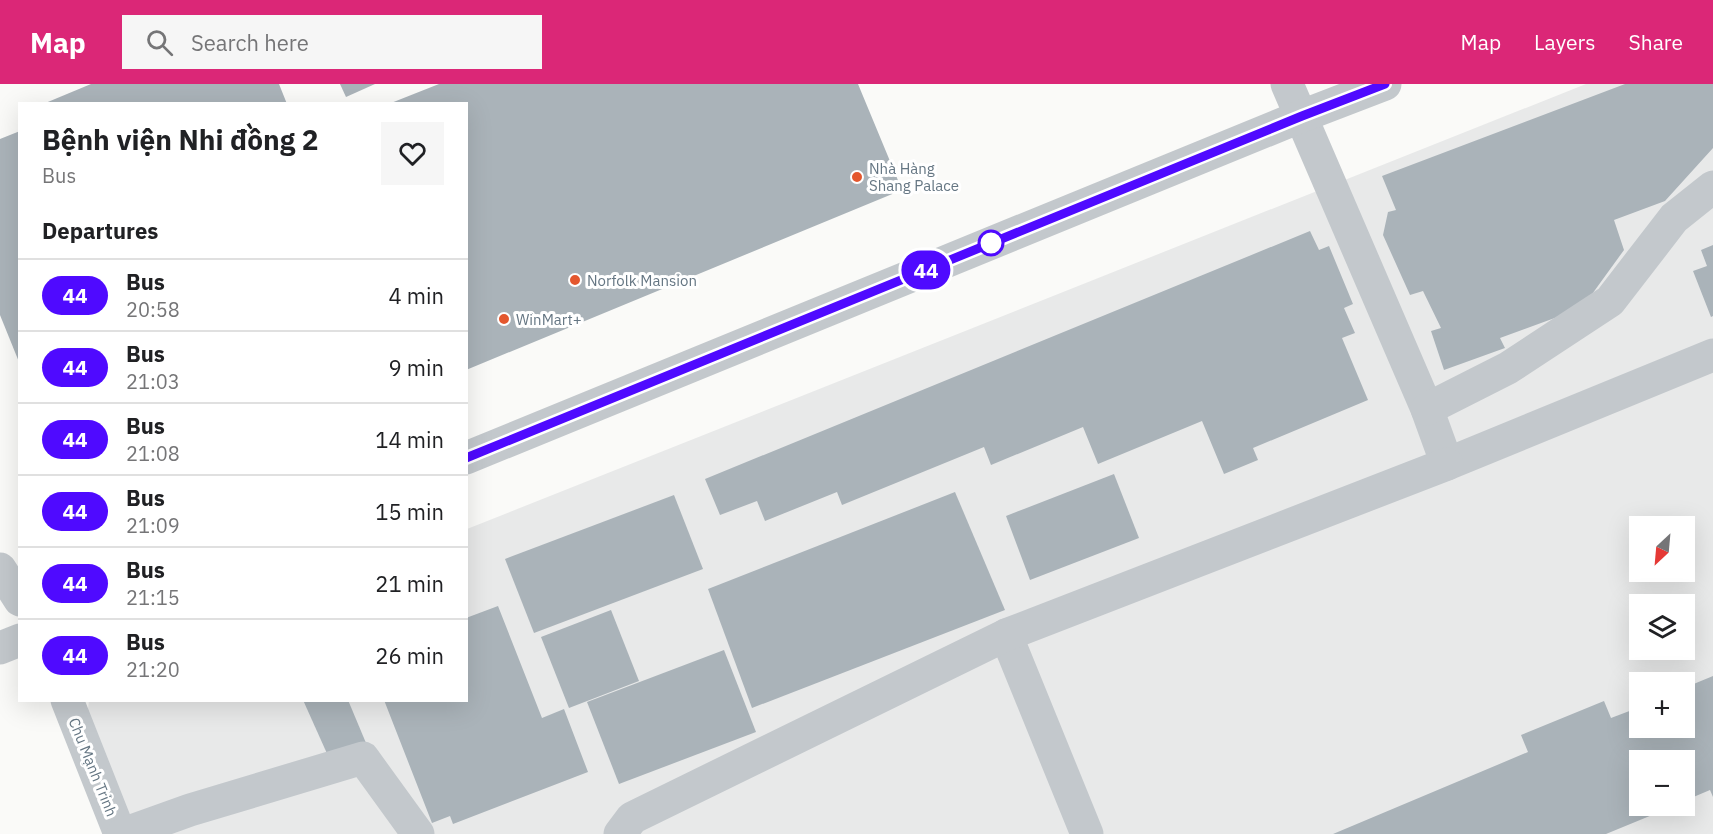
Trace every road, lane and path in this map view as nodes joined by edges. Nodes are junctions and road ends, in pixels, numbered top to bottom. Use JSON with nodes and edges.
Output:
{"nodes":[{"id":1,"x":1287,"y":84,"type":"edge"},
{"id":2,"x":1385,"y":84,"type":"edge"},
{"id":3,"x":1302,"y":116,"type":"junction"},
{"id":4,"x":1713,"y":187,"type":"edge"},
{"id":5,"x":1713,"y":355,"type":"edge"},
{"id":6,"x":1427,"y":409,"type":"junction"},
{"id":7,"x":468,"y":457,"type":"edge"},
{"id":8,"x":1447,"y":464,"type":"junction"},
{"id":9,"x":0,"y":569,"type":"edge"},
{"id":10,"x":18,"y":597,"type":"edge"},
{"id":11,"x":1005,"y":635,"type":"junction"},
{"id":12,"x":18,"y":641,"type":"edge"},
{"id":13,"x":0,"y":648,"type":"edge"},
{"id":14,"x":68,"y":702,"type":"edge"},
{"id":15,"x":121,"y":834,"type":"edge"},
{"id":16,"x":418,"y":834,"type":"edge"},
{"id":17,"x":620,"y":834,"type":"edge"},
{"id":18,"x":1087,"y":834,"type":"edge"}],
"edges":[{"from":1,"to":3,"type":"street"},
{"from":2,"to":3,"type":"street"},
{"from":3,"to":6,"type":"street"},
{"from":3,"to":7,"type":"street"},
{"from":4,"to":6,"type":"street"},
{"from":5,"to":8,"type":"street"},
{"from":6,"to":8,"type":"street"},
{"from":8,"to":11,"type":"street"},
{"from":9,"to":10,"type":"street"},
{"from":11,"to":17,"type":"street"},
{"from":11,"to":18,"type":"street"},
{"from":12,"to":13,"type":"street"},
{"from":14,"to":15,"type":"street","name":"Chu Mạnh Trinh"},
{"from":15,"to":16,"type":"street"}]}
